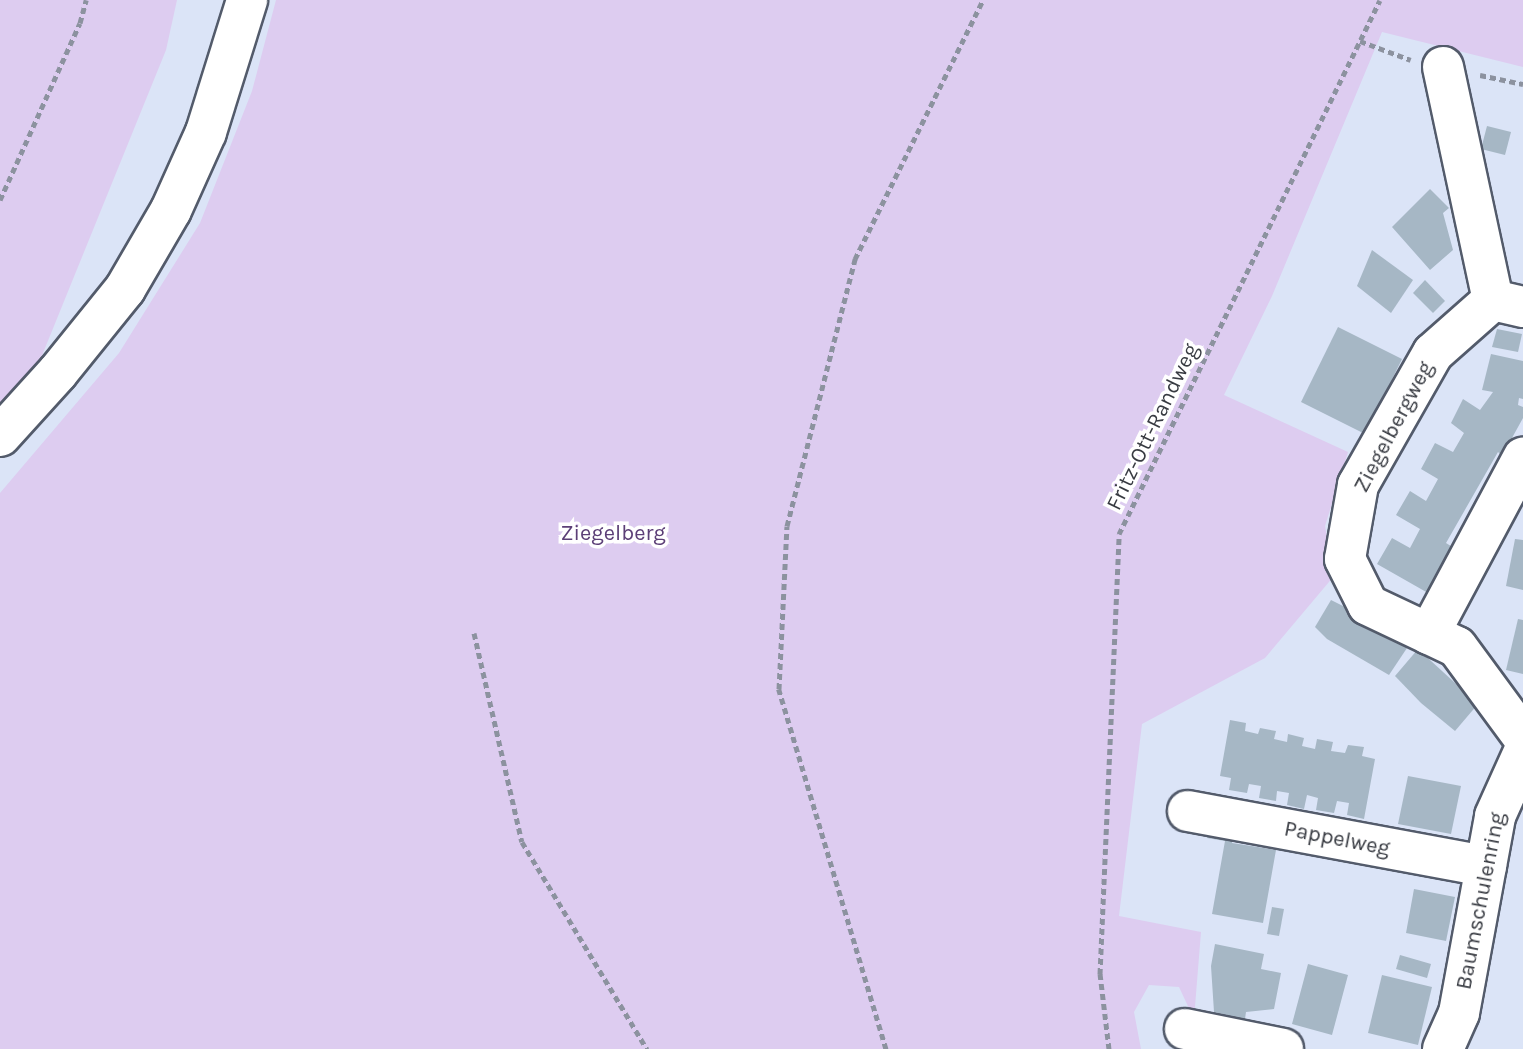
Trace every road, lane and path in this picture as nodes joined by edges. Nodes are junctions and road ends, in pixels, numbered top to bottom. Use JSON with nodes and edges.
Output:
{"nodes":[{"id":1,"x":86,"y":0,"type":"edge"},
{"id":2,"x":247,"y":0,"type":"edge"},
{"id":3,"x":983,"y":0,"type":"edge"},
{"id":4,"x":1380,"y":0,"type":"edge"},
{"id":5,"x":1443,"y":67,"type":"dead end"},
{"id":6,"x":0,"y":200,"type":"edge"},
{"id":7,"x":1508,"y":304,"type":"edge"},
{"id":8,"x":0,"y":436,"type":"edge"},
{"id":9,"x":1523,"y":458,"type":"edge"},
{"id":10,"x":474,"y":633,"type":"dead end"},
{"id":11,"x":1429,"y":634,"type":"junction"},
{"id":12,"x":1523,"y":737,"type":"edge"},
{"id":13,"x":1523,"y":754,"type":"edge"},
{"id":14,"x":1188,"y":811,"type":"dead end"},
{"id":15,"x":1486,"y":866,"type":"junction"},
{"id":16,"x":1185,"y":1029,"type":"dead end"},
{"id":17,"x":647,"y":1049,"type":"edge"},
{"id":18,"x":886,"y":1049,"type":"edge"},
{"id":19,"x":1109,"y":1049,"type":"edge"},
{"id":20,"x":1283,"y":1049,"type":"edge"},
{"id":21,"x":1443,"y":1049,"type":"edge"}],
"edges":[{"from":1,"to":6,"type":"path"},
{"from":2,"to":8,"type":"street"},
{"from":3,"to":18,"type":"path"},
{"from":4,"to":19,"type":"path","name":"Fritz-Ott-Randweg"},
{"from":5,"to":7,"type":"street","name":"Ziegelbergweg"},
{"from":7,"to":11,"type":"street","name":"Ziegelbergweg"},
{"from":9,"to":11,"type":"street"},
{"from":10,"to":17,"type":"path"},
{"from":11,"to":12,"type":"street","name":"Ziegelbergweg"},
{"from":13,"to":15,"type":"street","name":"Baumschulenring"},
{"from":14,"to":15,"type":"street","name":"Pappelweg"},
{"from":15,"to":21,"type":"street","name":"Baumschulenring"},
{"from":16,"to":20,"type":"street"}]}
